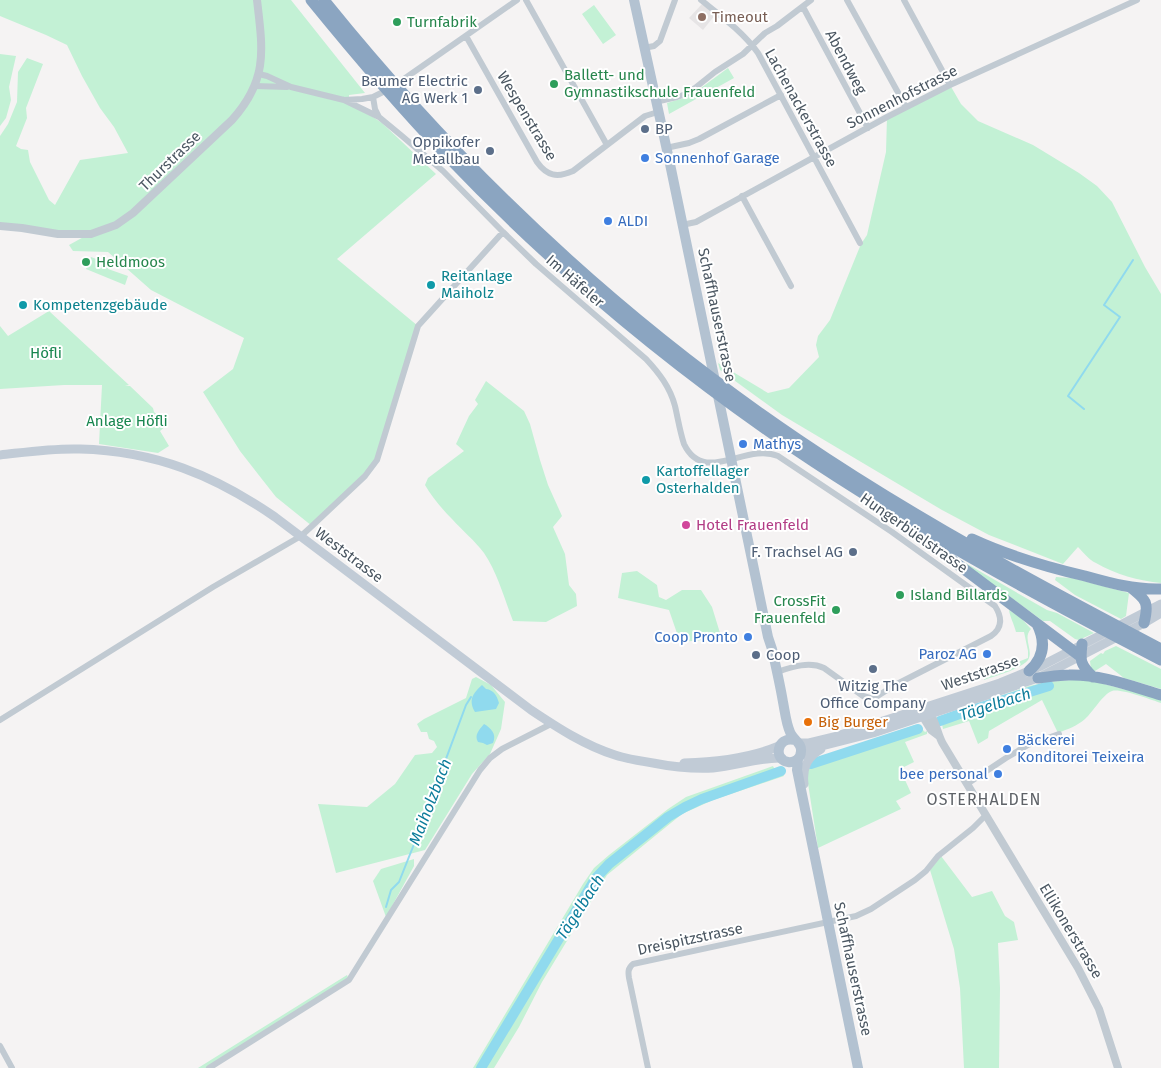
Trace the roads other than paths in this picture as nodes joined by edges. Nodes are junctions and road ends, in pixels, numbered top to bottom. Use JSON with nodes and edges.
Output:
{"nodes":[{"id":1,"x":257,"y":0,"type":"edge"},
{"id":2,"x":311,"y":0,"type":"edge"},
{"id":3,"x":324,"y":0,"type":"edge"},
{"id":4,"x":517,"y":0,"type":"edge"},
{"id":5,"x":526,"y":0,"type":"edge"},
{"id":6,"x":634,"y":0,"type":"edge"},
{"id":7,"x":675,"y":0,"type":"edge"},
{"id":8,"x":701,"y":0,"type":"edge"},
{"id":9,"x":812,"y":0,"type":"edge"},
{"id":10,"x":848,"y":0,"type":"edge"},
{"id":11,"x":904,"y":0,"type":"edge"},
{"id":12,"x":1137,"y":0,"type":"edge"},
{"id":13,"x":803,"y":7,"type":"junction"},
{"id":14,"x":466,"y":36,"type":"junction"},
{"id":15,"x":752,"y":45,"type":"junction"},
{"id":16,"x":644,"y":48,"type":"junction"},
{"id":17,"x":259,"y":74,"type":"junction"},
{"id":18,"x":950,"y":85,"type":"junction"},
{"id":19,"x":255,"y":86,"type":"junction"},
{"id":20,"x":291,"y":87,"type":"junction"},
{"id":21,"x":780,"y":95,"type":"junction"},
{"id":22,"x":371,"y":97,"type":"junction"},
{"id":23,"x":344,"y":100,"type":"junction"},
{"id":24,"x":656,"y":107,"type":"junction"},
{"id":25,"x":906,"y":107,"type":"junction"},
{"id":26,"x":372,"y":114,"type":"junction"},
{"id":27,"x":379,"y":117,"type":"junction"},
{"id":28,"x":868,"y":128,"type":"junction"},
{"id":29,"x":607,"y":145,"type":"junction"},
{"id":30,"x":666,"y":148,"type":"junction"},
{"id":31,"x":814,"y":157,"type":"junction"},
{"id":32,"x":742,"y":196,"type":"junction"},
{"id":33,"x":682,"y":225,"type":"junction"},
{"id":34,"x":0,"y":226,"type":"edge"},
{"id":35,"x":503,"y":232,"type":"junction"},
{"id":36,"x":860,"y":243,"type":"dead end"},
{"id":37,"x":783,"y":272,"type":"junction"},
{"id":38,"x":776,"y":276,"type":"dead end"},
{"id":39,"x":791,"y":286,"type":"dead end"},
{"id":40,"x":0,"y":455,"type":"edge"},
{"id":41,"x":731,"y":459,"type":"junction"},
{"id":42,"x":874,"y":500,"type":"junction"},
{"id":43,"x":922,"y":518,"type":"junction"},
{"id":44,"x":301,"y":536,"type":"junction"},
{"id":45,"x":1130,"y":587,"type":"junction"},
{"id":46,"x":1161,"y":589,"type":"edge"},
{"id":47,"x":1161,"y":604,"type":"edge"},
{"id":48,"x":1147,"y":611,"type":"junction"},
{"id":49,"x":1161,"y":612,"type":"edge"},
{"id":50,"x":1036,"y":623,"type":"junction"},
{"id":51,"x":1144,"y":624,"type":"junction"},
{"id":52,"x":1104,"y":625,"type":"junction"},
{"id":53,"x":768,"y":637,"type":"junction"},
{"id":54,"x":1161,"y":649,"type":"edge"},
{"id":55,"x":1078,"y":650,"type":"junction"},
{"id":56,"x":1161,"y":660,"type":"edge"},
{"id":57,"x":777,"y":672,"type":"junction"},
{"id":58,"x":1033,"y":675,"type":"junction"},
{"id":59,"x":1093,"y":677,"type":"junction"},
{"id":60,"x":1161,"y":695,"type":"edge"},
{"id":61,"x":926,"y":715,"type":"junction"},
{"id":62,"x":0,"y":720,"type":"edge"},
{"id":63,"x":551,"y":724,"type":"junction"},
{"id":64,"x":1059,"y":734,"type":"dead end"},
{"id":65,"x":796,"y":742,"type":"junction"},
{"id":66,"x":780,"y":745,"type":"junction"},
{"id":67,"x":828,"y":745,"type":"junction"},
{"id":68,"x":799,"y":758,"type":"junction"},
{"id":69,"x":784,"y":760,"type":"junction"},
{"id":70,"x":652,"y":763,"type":"junction"},
{"id":71,"x":968,"y":783,"type":"junction"},
{"id":72,"x":986,"y":815,"type":"junction"},
{"id":73,"x":812,"y":843,"type":"junction"},
{"id":74,"x":818,"y":877,"type":"junction"},
{"id":75,"x":828,"y":923,"type":"junction"},
{"id":76,"x":0,"y":1046,"type":"edge"},
{"id":77,"x":12,"y":1068,"type":"edge"},
{"id":78,"x":209,"y":1068,"type":"edge"},
{"id":79,"x":648,"y":1068,"type":"edge"},
{"id":80,"x":858,"y":1068,"type":"edge"},
{"id":81,"x":1118,"y":1068,"type":"edge"}],
"edges":[{"from":1,"to":17,"type":"street","name":"Thurstrasse"},
{"from":2,"to":42,"type":"highway"},
{"from":3,"to":43,"type":"highway"},
{"from":4,"to":14,"type":"street"},
{"from":5,"to":29,"type":"street"},
{"from":6,"to":16,"type":"main road","name":"Schaffhauserstrasse"},
{"from":7,"to":16,"type":"street"},
{"from":8,"to":15,"type":"street","name":"Lachenackerstrasse"},
{"from":9,"to":13,"type":"street","name":"Wespenstrasse"},
{"from":10,"to":25,"type":"street"},
{"from":11,"to":18,"type":"street"},
{"from":12,"to":18,"type":"street","name":"Sonnenhofstrasse"},
{"from":13,"to":15,"type":"street","name":"Wespenstrasse"},
{"from":13,"to":28,"type":"street","name":"Abendweg"},
{"from":14,"to":22,"type":"street"},
{"from":14,"to":29,"type":"street","name":"Wespenstrasse"},
{"from":15,"to":21,"type":"street","name":"Lachenackerstrasse"},
{"from":15,"to":24,"type":"street","name":"Wespenstrasse"},
{"from":16,"to":24,"type":"main road","name":"Schaffhauserstrasse"},
{"from":17,"to":19,"type":"street","name":"Thurstrasse"},
{"from":17,"to":20,"type":"street"},
{"from":18,"to":25,"type":"street","name":"Sonnenhofstrasse"},
{"from":19,"to":20,"type":"street"},
{"from":19,"to":34,"type":"street","name":"Thurstrasse"},
{"from":20,"to":23,"type":"street"},
{"from":21,"to":30,"type":"street"},
{"from":21,"to":31,"type":"street","name":"Lachenackerstrasse"},
{"from":22,"to":23,"type":"street"},
{"from":22,"to":26,"type":"street"},
{"from":22,"to":27,"type":"street"},
{"from":23,"to":26,"type":"street","name":"Im Häfeler"},
{"from":24,"to":29,"type":"street","name":"Wespenstrasse"},
{"from":24,"to":30,"type":"main road","name":"Schaffhauserstrasse"},
{"from":25,"to":28,"type":"street","name":"Sonnenhofstrasse"},
{"from":26,"to":27,"type":"street","name":"Im Häfeler"},
{"from":27,"to":35,"type":"street","name":"Im Häfeler"},
{"from":28,"to":31,"type":"street","name":"Sonnenhofstrasse"},
{"from":30,"to":33,"type":"main road","name":"Schaffhauserstrasse"},
{"from":31,"to":32,"type":"street","name":"Sonnenhofstrasse"},
{"from":31,"to":36,"type":"street","name":"Lachenackerstrasse"},
{"from":32,"to":33,"type":"street","name":"Sonnenhofstrasse"},
{"from":32,"to":37,"type":"street"},
{"from":33,"to":41,"type":"main road","name":"Schaffhauserstrasse"},
{"from":35,"to":41,"type":"street","name":"Im Häfeler"},
{"from":35,"to":44,"type":"street"},
{"from":37,"to":38,"type":"street"},
{"from":37,"to":39,"type":"street"},
{"from":40,"to":44,"type":"main road","name":"Weststrasse"},
{"from":41,"to":53,"type":"main road","name":"Schaffhauserstrasse"},
{"from":41,"to":57,"type":"street","name":"Hungerbüelstrasse"},
{"from":42,"to":50,"type":"highway"},
{"from":42,"to":52,"type":"highway"},
{"from":43,"to":45,"type":"highway"},
{"from":43,"to":52,"type":"highway"},
{"from":44,"to":62,"type":"street"},
{"from":44,"to":63,"type":"main road","name":"Weststrasse"},
{"from":45,"to":46,"type":"highway"},
{"from":45,"to":48,"type":"highway"},
{"from":47,"to":48,"type":"main road","name":"Weststrasse"},
{"from":48,"to":51,"type":"highway"},
{"from":48,"to":55,"type":"main road","name":"Weststrasse"},
{"from":49,"to":51,"type":"main road","name":"Weststrasse"},
{"from":50,"to":55,"type":"highway"},
{"from":50,"to":58,"type":"highway"},
{"from":51,"to":55,"type":"main road","name":"Weststrasse"},
{"from":52,"to":54,"type":"highway"},
{"from":52,"to":56,"type":"highway"},
{"from":53,"to":57,"type":"main road","name":"Schaffhauserstrasse"},
{"from":53,"to":66,"type":"main road","name":"Schaffhauserstrasse"},
{"from":55,"to":58,"type":"main road","name":"Weststrasse"},
{"from":55,"to":59,"type":"highway"},
{"from":57,"to":65,"type":"main road","name":"Schaffhauserstrasse"},
{"from":58,"to":59,"type":"highway"},
{"from":58,"to":61,"type":"main road","name":"Weststrasse"},
{"from":59,"to":60,"type":"highway"},
{"from":61,"to":65,"type":"main road","name":"Weststrasse"},
{"from":61,"to":67,"type":"main road","name":"Weststrasse"},
{"from":61,"to":71,"type":"street","name":"Ellikonerstrasse"},
{"from":63,"to":70,"type":"main road","name":"Weststrasse"},
{"from":63,"to":78,"type":"street"},
{"from":64,"to":71,"type":"street"},
{"from":65,"to":66,"type":"main road"},
{"from":65,"to":68,"type":"main road"},
{"from":66,"to":69,"type":"main road"},
{"from":66,"to":70,"type":"main road","name":"Weststrasse"},
{"from":67,"to":68,"type":"main road","name":"Weststrasse"},
{"from":67,"to":73,"type":"main road","name":"Weststrasse"},
{"from":68,"to":69,"type":"main road"},
{"from":68,"to":73,"type":"main road","name":"Schaffhauserstrasse"},
{"from":69,"to":70,"type":"main road","name":"Weststrasse"},
{"from":69,"to":74,"type":"main road","name":"Schaffhauserstrasse"},
{"from":71,"to":72,"type":"street","name":"Ellikonerstrasse"},
{"from":72,"to":75,"type":"street"},
{"from":72,"to":81,"type":"street","name":"Ellikonerstrasse"},
{"from":73,"to":74,"type":"main road","name":"Schaffhauserstrasse"},
{"from":74,"to":75,"type":"main road","name":"Schaffhauserstrasse"},
{"from":75,"to":79,"type":"street","name":"Dreispitzstrasse"},
{"from":75,"to":80,"type":"main road","name":"Schaffhauserstrasse"},
{"from":76,"to":77,"type":"street"}]}
